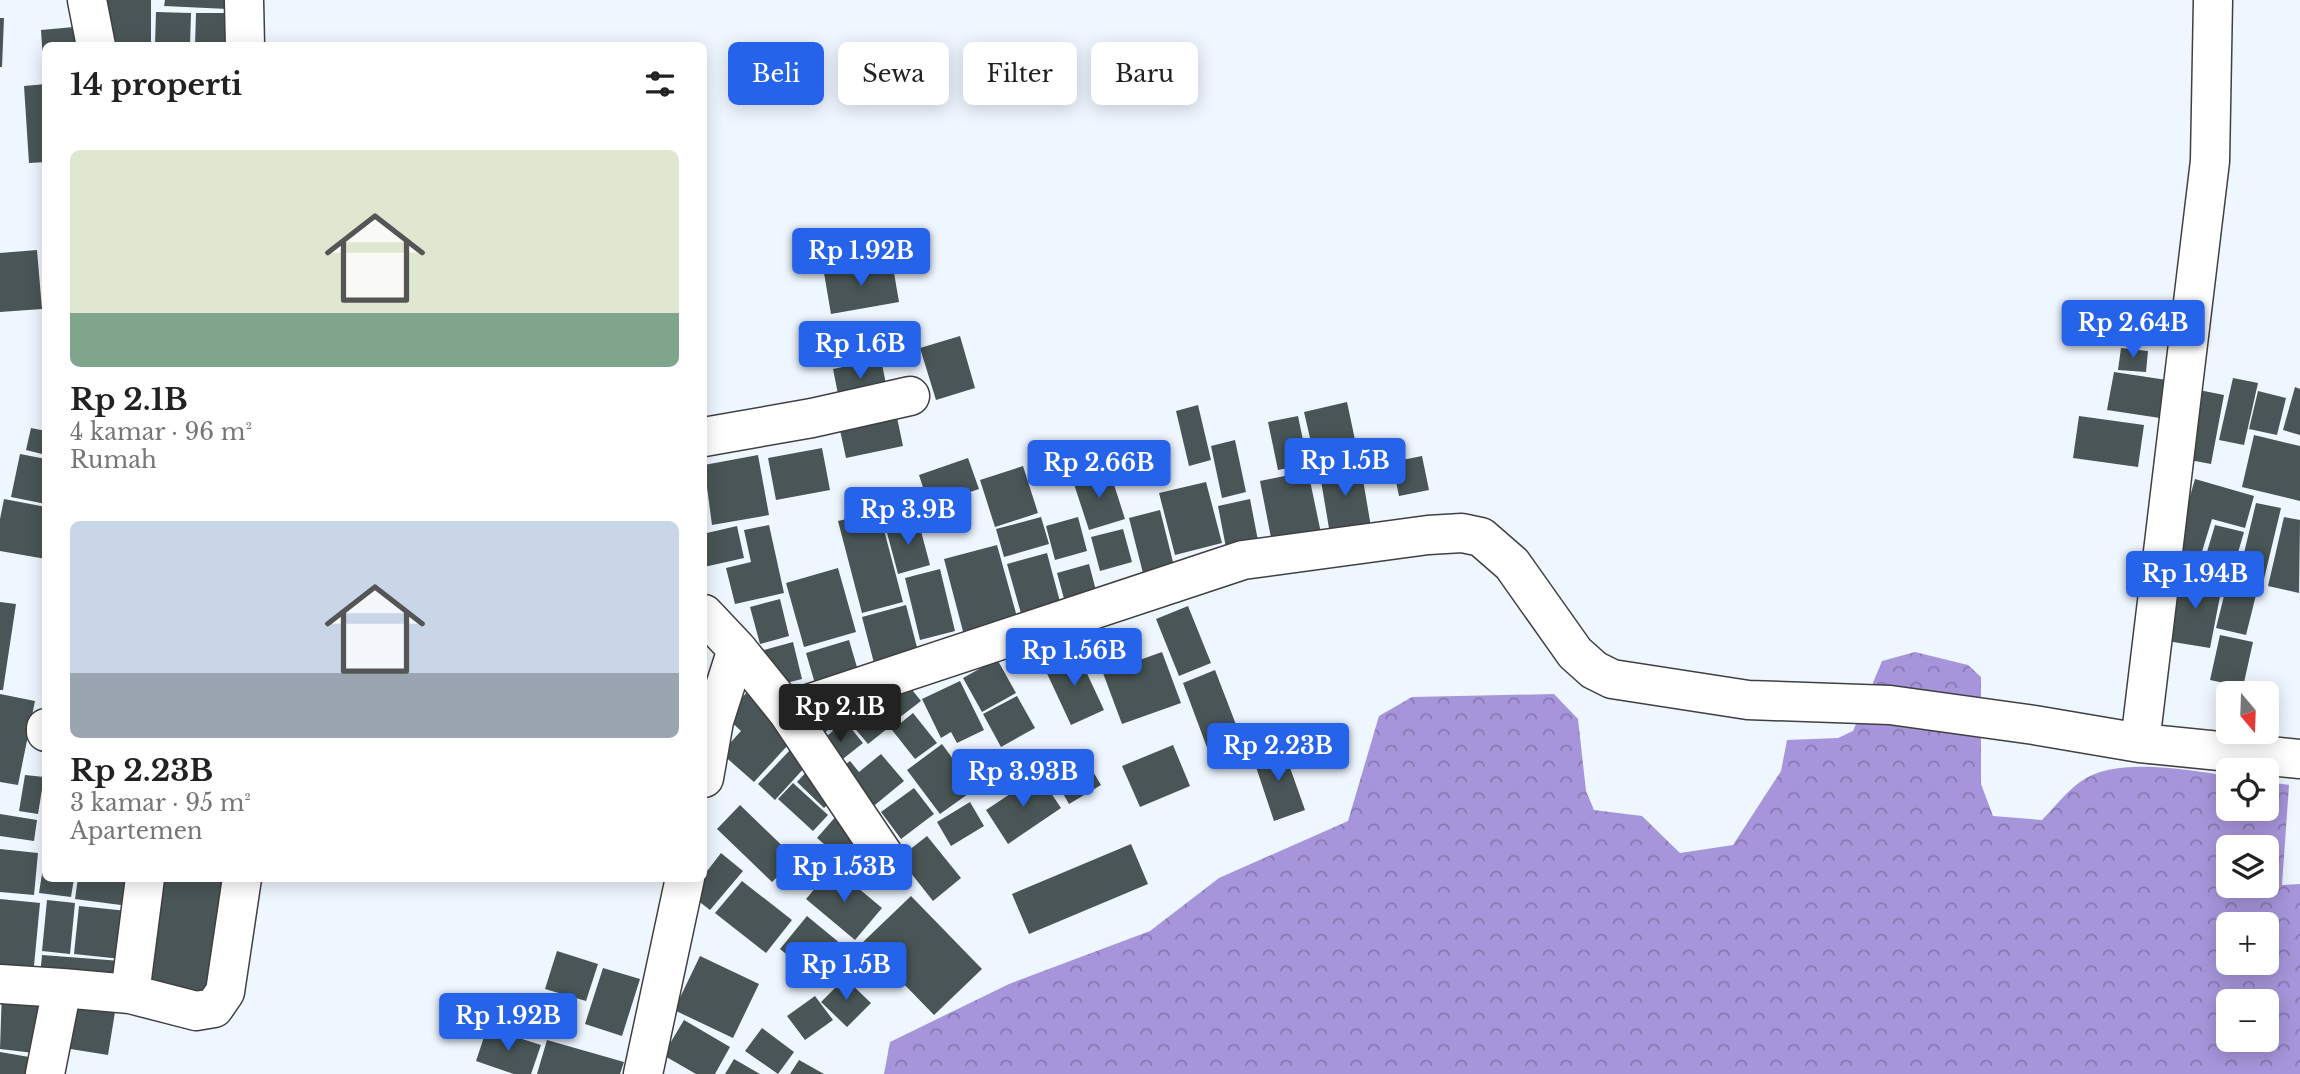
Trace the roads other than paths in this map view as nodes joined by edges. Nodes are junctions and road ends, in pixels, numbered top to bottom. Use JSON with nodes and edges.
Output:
{"nodes":[{"id":1,"x":88,"y":0,"type":"edge"},
{"id":2,"x":244,"y":0,"type":"edge"},
{"id":3,"x":2213,"y":0,"type":"edge"},
{"id":4,"x":95,"y":42,"type":"edge"},
{"id":5,"x":245,"y":42,"type":"edge"},
{"id":6,"x":910,"y":396,"type":"dead end"},
{"id":7,"x":707,"y":436,"type":"edge"},
{"id":8,"x":707,"y":617,"type":"edge"},
{"id":9,"x":737,"y":649,"type":"junction"},
{"id":10,"x":788,"y":711,"type":"junction"},
{"id":11,"x":2140,"y":743,"type":"junction"},
{"id":12,"x":2300,"y":758,"type":"edge"},
{"id":13,"x":707,"y":761,"type":"edge"},
{"id":14,"x":883,"y":854,"type":"dead end"},
{"id":15,"x":144,"y":882,"type":"edge"},
{"id":16,"x":241,"y":882,"type":"edge"},
{"id":17,"x":684,"y":882,"type":"edge"},
{"id":18,"x":0,"y":984,"type":"edge"},
{"id":19,"x":62,"y":988,"type":"junction"},
{"id":20,"x":130,"y":994,"type":"junction"},
{"id":21,"x":45,"y":1074,"type":"edge"},
{"id":22,"x":643,"y":1074,"type":"edge"}],
"edges":[{"from":1,"to":4,"type":"street"},
{"from":2,"to":5,"type":"street"},
{"from":3,"to":11,"type":"street"},
{"from":6,"to":7,"type":"street"},
{"from":8,"to":9,"type":"street"},
{"from":9,"to":10,"type":"street"},
{"from":9,"to":13,"type":"street"},
{"from":10,"to":11,"type":"street"},
{"from":10,"to":14,"type":"street"},
{"from":11,"to":12,"type":"street"},
{"from":15,"to":20,"type":"street"},
{"from":16,"to":20,"type":"street"},
{"from":17,"to":22,"type":"street"},
{"from":18,"to":19,"type":"street"},
{"from":19,"to":20,"type":"street"},
{"from":19,"to":21,"type":"street"}]}
